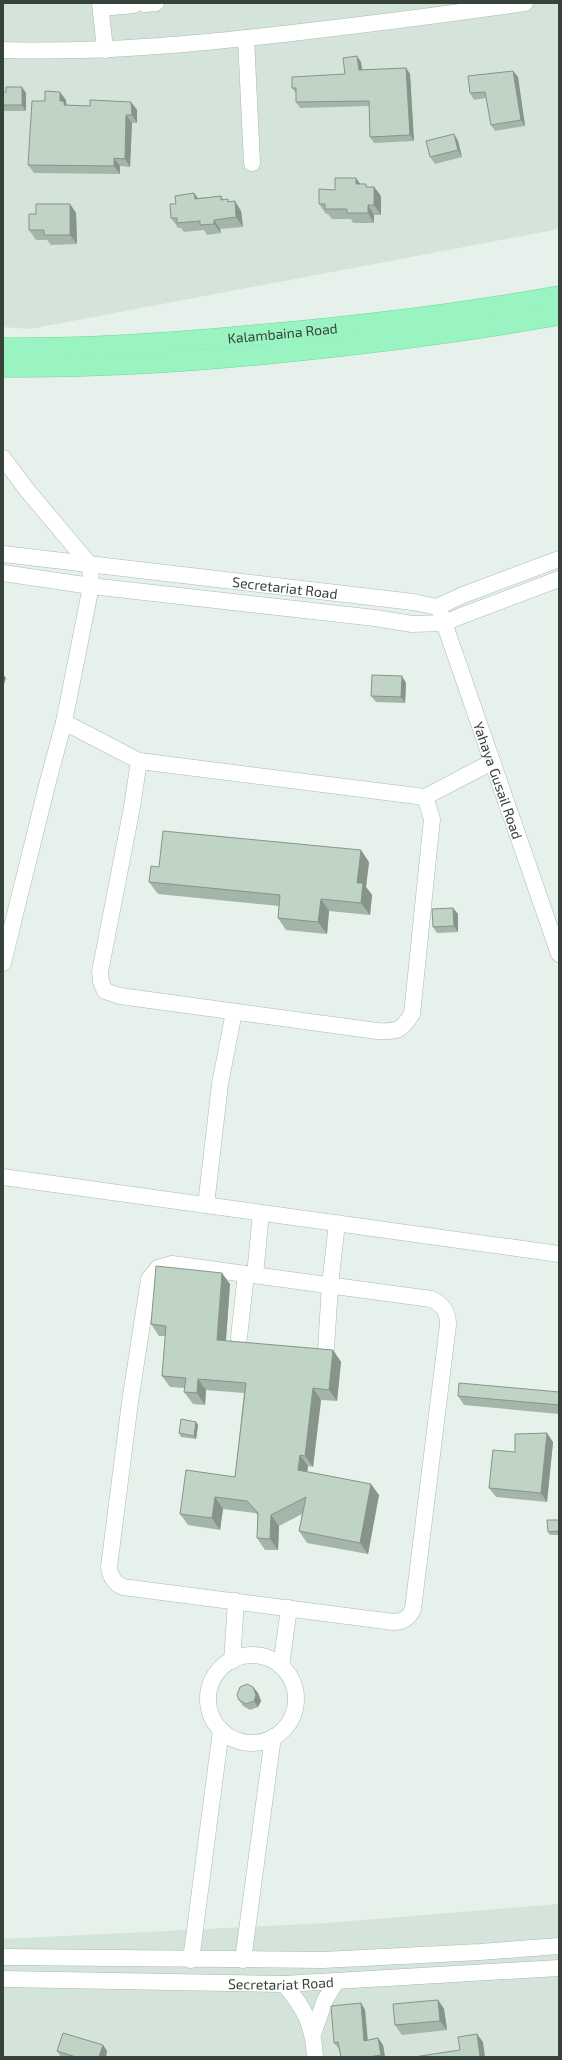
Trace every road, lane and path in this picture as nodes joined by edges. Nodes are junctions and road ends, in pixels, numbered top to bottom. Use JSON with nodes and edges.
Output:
{"nodes":[{"id":1,"x":525,"y":3,"type":"edge"},
{"id":2,"x":145,"y":4,"type":"edge"},
{"id":3,"x":100,"y":5,"type":"edge"},
{"id":4,"x":246,"y":38,"type":"junction"},
{"id":5,"x":3,"y":50,"type":"edge"},
{"id":6,"x":105,"y":50,"type":"junction"},
{"id":7,"x":252,"y":163,"type":"dead end"},
{"id":8,"x":559,"y":296,"type":"edge"},
{"id":9,"x":559,"y":314,"type":"edge"},
{"id":10,"x":3,"y":348,"type":"edge"},
{"id":11,"x":3,"y":367,"type":"edge"},
{"id":12,"x":3,"y":458,"type":"edge"},
{"id":13,"x":3,"y":554,"type":"edge"},
{"id":14,"x":559,"y":559,"type":"edge"},
{"id":15,"x":90,"y":565,"type":"junction"},
{"id":16,"x":3,"y":573,"type":"edge"},
{"id":17,"x":559,"y":579,"type":"edge"},
{"id":18,"x":91,"y":586,"type":"junction"},
{"id":19,"x":437,"y":607,"type":"junction"},
{"id":20,"x":445,"y":623,"type":"junction"},
{"id":21,"x":64,"y":722,"type":"junction"},
{"id":22,"x":139,"y":761,"type":"junction"},
{"id":23,"x":492,"y":762,"type":"junction"},
{"id":24,"x":425,"y":796,"type":"junction"},
{"id":25,"x":559,"y":954,"type":"edge"},
{"id":26,"x":3,"y":963,"type":"edge"},
{"id":27,"x":234,"y":1012,"type":"junction"},
{"id":28,"x":3,"y":1177,"type":"edge"},
{"id":29,"x":206,"y":1205,"type":"junction"},
{"id":30,"x":261,"y":1213,"type":"junction"},
{"id":31,"x":337,"y":1223,"type":"junction"},
{"id":32,"x":559,"y":1254,"type":"edge"},
{"id":33,"x":250,"y":1275,"type":"junction"},
{"id":34,"x":330,"y":1285,"type":"junction"},
{"id":35,"x":239,"y":1337,"type":"dead end"},
{"id":36,"x":326,"y":1348,"type":"edge"},
{"id":37,"x":236,"y":1601,"type":"junction"},
{"id":38,"x":289,"y":1608,"type":"junction"},
{"id":39,"x":232,"y":1661,"type":"junction"},
{"id":40,"x":281,"y":1666,"type":"junction"},
{"id":41,"x":221,"y":1730,"type":"junction"},
{"id":42,"x":273,"y":1737,"type":"junction"},
{"id":43,"x":559,"y":1946,"type":"edge"},
{"id":44,"x":3,"y":1958,"type":"edge"},
{"id":45,"x":191,"y":1960,"type":"junction"},
{"id":46,"x":243,"y":1960,"type":"junction"},
{"id":47,"x":559,"y":1968,"type":"edge"},
{"id":48,"x":3,"y":1979,"type":"edge"},
{"id":49,"x":336,"y":1982,"type":"junction"},
{"id":50,"x":284,"y":1984,"type":"junction"},
{"id":51,"x":313,"y":2034,"type":"junction"},
{"id":52,"x":315,"y":2057,"type":"edge"}],
"edges":[{"from":1,"to":4,"type":"street"},
{"from":2,"to":3,"type":"street"},
{"from":3,"to":6,"type":"street"},
{"from":4,"to":6,"type":"street"},
{"from":4,"to":7,"type":"street"},
{"from":5,"to":6,"type":"street"},
{"from":8,"to":10,"type":"main road","name":"Kalambaina Road"},
{"from":9,"to":11,"type":"main road"},
{"from":12,"to":15,"type":"street"},
{"from":13,"to":15,"type":"street","name":"Secretariat Road"},
{"from":14,"to":19,"type":"street"},
{"from":15,"to":18,"type":"street"},
{"from":15,"to":19,"type":"street","name":"Secretariat Road"},
{"from":16,"to":18,"type":"street","name":"Secretariat Road"},
{"from":17,"to":20,"type":"street","name":"Secretariat Road"},
{"from":18,"to":20,"type":"street","name":"Secretariat Road"},
{"from":18,"to":21,"type":"street"},
{"from":19,"to":20,"type":"street","name":"Yahaya Gusail Road"},
{"from":20,"to":23,"type":"street","name":"Yahaya Gusail Road"},
{"from":21,"to":22,"type":"street"},
{"from":21,"to":26,"type":"street"},
{"from":22,"to":24,"type":"street"},
{"from":22,"to":27,"type":"street"},
{"from":23,"to":24,"type":"street"},
{"from":23,"to":25,"type":"street","name":"Yahaya Gusail Road"},
{"from":24,"to":27,"type":"street"},
{"from":27,"to":29,"type":"street"},
{"from":28,"to":29,"type":"street"},
{"from":29,"to":30,"type":"street"},
{"from":30,"to":31,"type":"street"},
{"from":30,"to":33,"type":"street"},
{"from":31,"to":32,"type":"street"},
{"from":31,"to":34,"type":"street"},
{"from":33,"to":34,"type":"street"},
{"from":33,"to":35,"type":"street"},
{"from":33,"to":37,"type":"street"},
{"from":34,"to":36,"type":"street"},
{"from":34,"to":38,"type":"street"},
{"from":37,"to":38,"type":"street"},
{"from":37,"to":39,"type":"street"},
{"from":38,"to":40,"type":"street"},
{"from":39,"to":40,"type":"street"},
{"from":39,"to":41,"type":"street"},
{"from":40,"to":42,"type":"street"},
{"from":41,"to":42,"type":"street"},
{"from":41,"to":45,"type":"street"},
{"from":42,"to":46,"type":"street"},
{"from":43,"to":46,"type":"street","name":"Secretariat Road"},
{"from":44,"to":45,"type":"street","name":"Secretariat Road"},
{"from":45,"to":46,"type":"street","name":"Secretariat Road"},
{"from":47,"to":49,"type":"street","name":"Secretariat Road"},
{"from":48,"to":50,"type":"street","name":"Secretariat Road"},
{"from":49,"to":50,"type":"street","name":"Secretariat Road"},
{"from":49,"to":51,"type":"street"},
{"from":50,"to":51,"type":"street"},
{"from":51,"to":52,"type":"street"}]}
